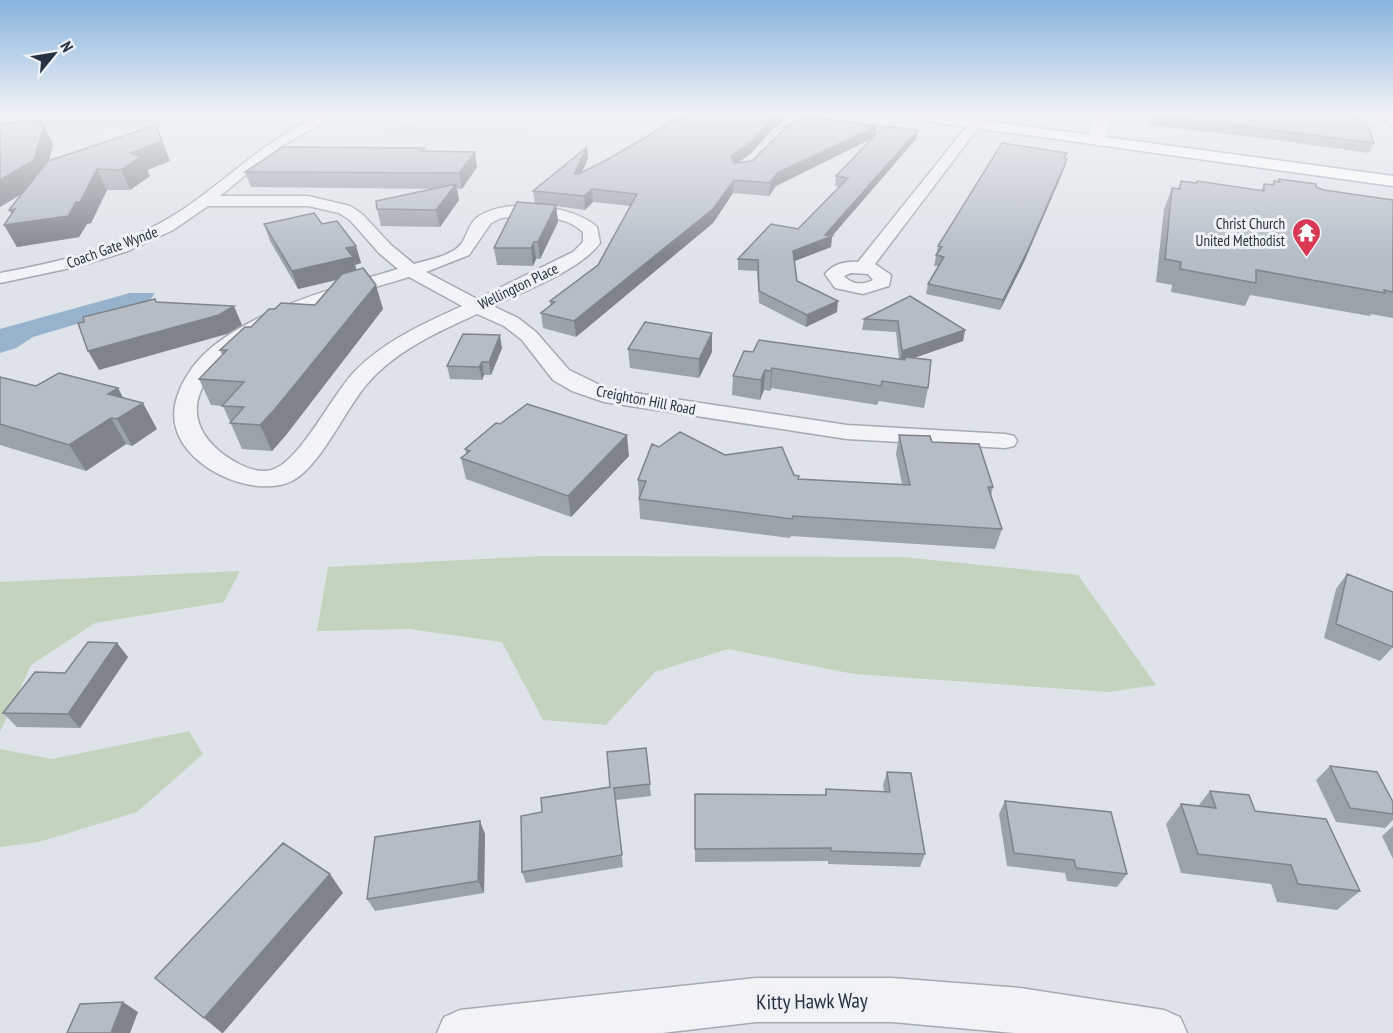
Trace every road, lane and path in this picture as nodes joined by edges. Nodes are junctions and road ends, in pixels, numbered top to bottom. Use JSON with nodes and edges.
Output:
{"nodes":[{"id":1,"x":251,"y":162,"type":"edge"},
{"id":2,"x":945,"y":162,"type":"edge"},
{"id":3,"x":1254,"y":162,"type":"edge"},
{"id":4,"x":1393,"y":181,"type":"edge"},
{"id":5,"x":206,"y":201,"type":"junction"},
{"id":6,"x":864,"y":267,"type":"dead end"},
{"id":7,"x":412,"y":271,"type":"junction"},
{"id":8,"x":0,"y":278,"type":"edge"},
{"id":9,"x":478,"y":306,"type":"junction"},
{"id":10,"x":1005,"y":441,"type":"dead end"},
{"id":11,"x":460,"y":1033,"type":"edge"},
{"id":12,"x":1164,"y":1033,"type":"edge"}],
"edges":[{"from":1,"to":5,"type":"street","name":"Coach Gate Wynde"},
{"from":2,"to":6,"type":"street"},
{"from":3,"to":4,"type":"main road"},
{"from":5,"to":7,"type":"street","name":"Creighton Hill Road"},
{"from":5,"to":8,"type":"street","name":"Coach Gate Wynde"},
{"from":7,"to":9,"type":"street","name":"Creighton Hill Road"},
{"from":7,"to":9,"type":"street","name":"Wellington Place"},
{"from":7,"to":9,"type":"street","name":"Wellington Place"},
{"from":9,"to":10,"type":"street","name":"Creighton Hill Road"},
{"from":11,"to":12,"type":"street","name":"Kitty Hawk Way"}]}
